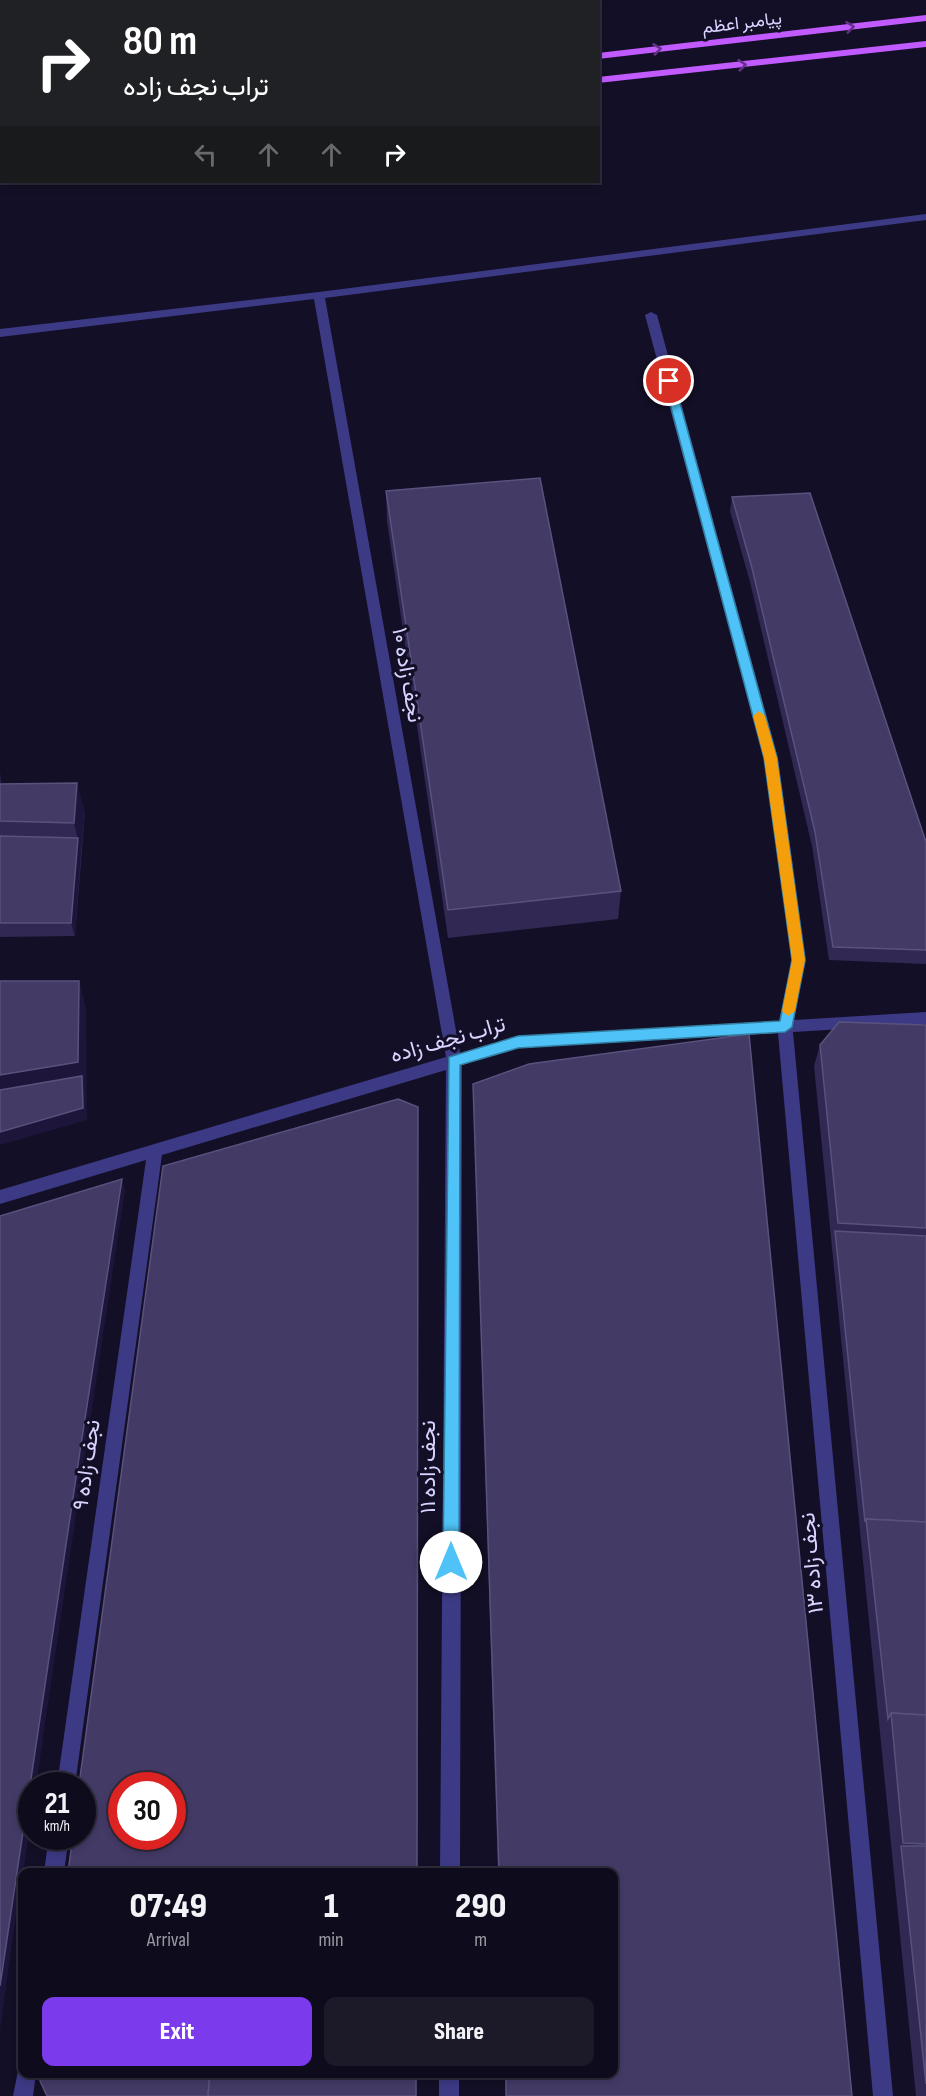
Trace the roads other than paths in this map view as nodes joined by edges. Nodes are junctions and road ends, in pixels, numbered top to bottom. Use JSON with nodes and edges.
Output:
{"nodes":[{"id":1,"x":926,"y":18,"type":"edge"},
{"id":2,"x":926,"y":45,"type":"edge"},
{"id":3,"x":600,"y":56,"type":"edge"},
{"id":4,"x":600,"y":81,"type":"edge"},
{"id":5,"x":926,"y":217,"type":"edge"},
{"id":6,"x":319,"y":295,"type":"junction"},
{"id":7,"x":651,"y":315,"type":"dead end"},
{"id":8,"x":0,"y":333,"type":"edge"},
{"id":9,"x":926,"y":1018,"type":"edge"},
{"id":10,"x":785,"y":1027,"type":"junction"},
{"id":11,"x":454,"y":1061,"type":"junction"},
{"id":12,"x":155,"y":1151,"type":"junction"},
{"id":13,"x":0,"y":1197,"type":"edge"},
{"id":14,"x":68,"y":1772,"type":"edge"},
{"id":15,"x":57,"y":1850,"type":"edge"},
{"id":16,"x":55,"y":1868,"type":"edge"},
{"id":17,"x":450,"y":1868,"type":"edge"},
{"id":18,"x":25,"y":2078,"type":"edge"},
{"id":19,"x":449,"y":2078,"type":"edge"},
{"id":20,"x":23,"y":2096,"type":"edge"},
{"id":21,"x":449,"y":2096,"type":"edge"},
{"id":22,"x":883,"y":2096,"type":"edge"}],
"edges":[{"from":3,"to":1,"type":"main road","name":"پیامبر اعظم","one_way":true},
{"from":4,"to":2,"type":"main road","one_way":true},
{"from":5,"to":6,"type":"street"},
{"from":6,"to":8,"type":"street"},
{"from":6,"to":11,"type":"street","name":"نجف زاده ۱۰"},
{"from":7,"to":10,"type":"street","name":"نجف زاده ۱۳"},
{"from":9,"to":10,"type":"street","name":"تراب نجف زاده"},
{"from":10,"to":11,"type":"street","name":"تراب نجف زاده"},
{"from":10,"to":22,"type":"street","name":"نجف زاده ۱۳"},
{"from":11,"to":12,"type":"street","name":"تراب نجف زاده"},
{"from":11,"to":17,"type":"street","name":"نجف زاده ۱۱"},
{"from":12,"to":13,"type":"street","name":"تراب نجف زاده"},
{"from":12,"to":14,"type":"street","name":"نجف زاده ۹"},
{"from":15,"to":16,"type":"street"},
{"from":18,"to":20,"type":"street"},
{"from":19,"to":21,"type":"street"}]}
